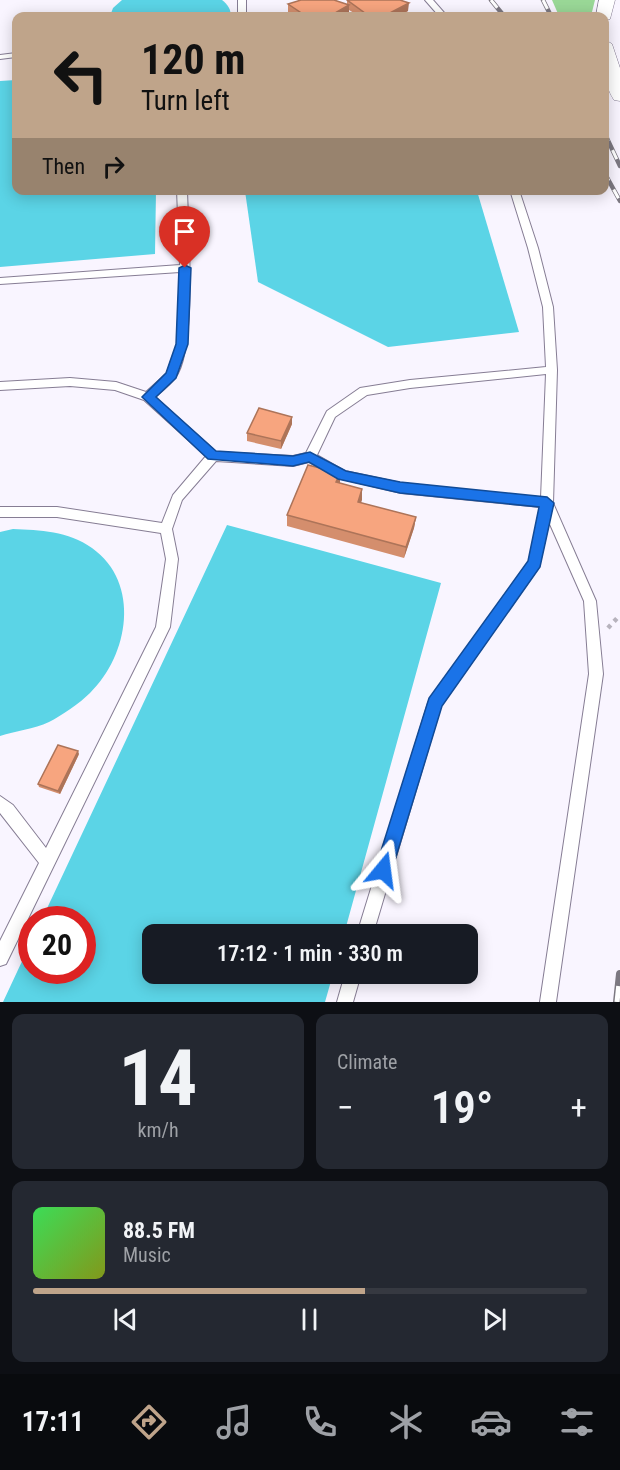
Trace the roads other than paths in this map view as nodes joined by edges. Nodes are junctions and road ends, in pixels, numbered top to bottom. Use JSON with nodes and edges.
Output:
{"nodes":[{"id":1,"x":429,"y":0,"type":"edge"},
{"id":2,"x":440,"y":12,"type":"edge"},
{"id":3,"x":609,"y":60,"type":"edge"},
{"id":4,"x":620,"y":96,"type":"edge"},
{"id":5,"x":182,"y":195,"type":"edge"},
{"id":6,"x":516,"y":195,"type":"edge"},
{"id":7,"x":185,"y":268,"type":"junction"},
{"id":8,"x":0,"y":281,"type":"edge"},
{"id":9,"x":552,"y":370,"type":"junction"},
{"id":10,"x":0,"y":386,"type":"edge"},
{"id":11,"x":148,"y":397,"type":"junction"},
{"id":12,"x":213,"y":456,"type":"junction"},
{"id":13,"x":310,"y":457,"type":"junction"},
{"id":14,"x":547,"y":503,"type":"junction"},
{"id":15,"x":0,"y":512,"type":"edge"},
{"id":16,"x":166,"y":530,"type":"junction"},
{"id":17,"x":0,"y":803,"type":"edge"},
{"id":18,"x":48,"y":863,"type":"junction"},
{"id":19,"x":368,"y":924,"type":"edge"},
{"id":20,"x":0,"y":958,"type":"edge"},
{"id":21,"x":350,"y":984,"type":"edge"},
{"id":22,"x":345,"y":1002,"type":"edge"},
{"id":23,"x":548,"y":1002,"type":"edge"}],
"edges":[{"from":1,"to":2,"type":"lane"},
{"from":3,"to":4,"type":"street"},
{"from":5,"to":7,"type":"lane"},
{"from":6,"to":9,"type":"lane"},
{"from":7,"to":8,"type":"lane"},
{"from":7,"to":11,"type":"lane"},
{"from":9,"to":13,"type":"lane"},
{"from":9,"to":14,"type":"lane"},
{"from":10,"to":11,"type":"lane"},
{"from":11,"to":12,"type":"lane"},
{"from":12,"to":13,"type":"lane"},
{"from":12,"to":16,"type":"lane"},
{"from":13,"to":14,"type":"lane"},
{"from":14,"to":19,"type":"lane"},
{"from":14,"to":23,"type":"lane"},
{"from":15,"to":16,"type":"lane"},
{"from":16,"to":18,"type":"lane"},
{"from":17,"to":18,"type":"lane"},
{"from":18,"to":20,"type":"lane"},
{"from":21,"to":22,"type":"lane"}]}
